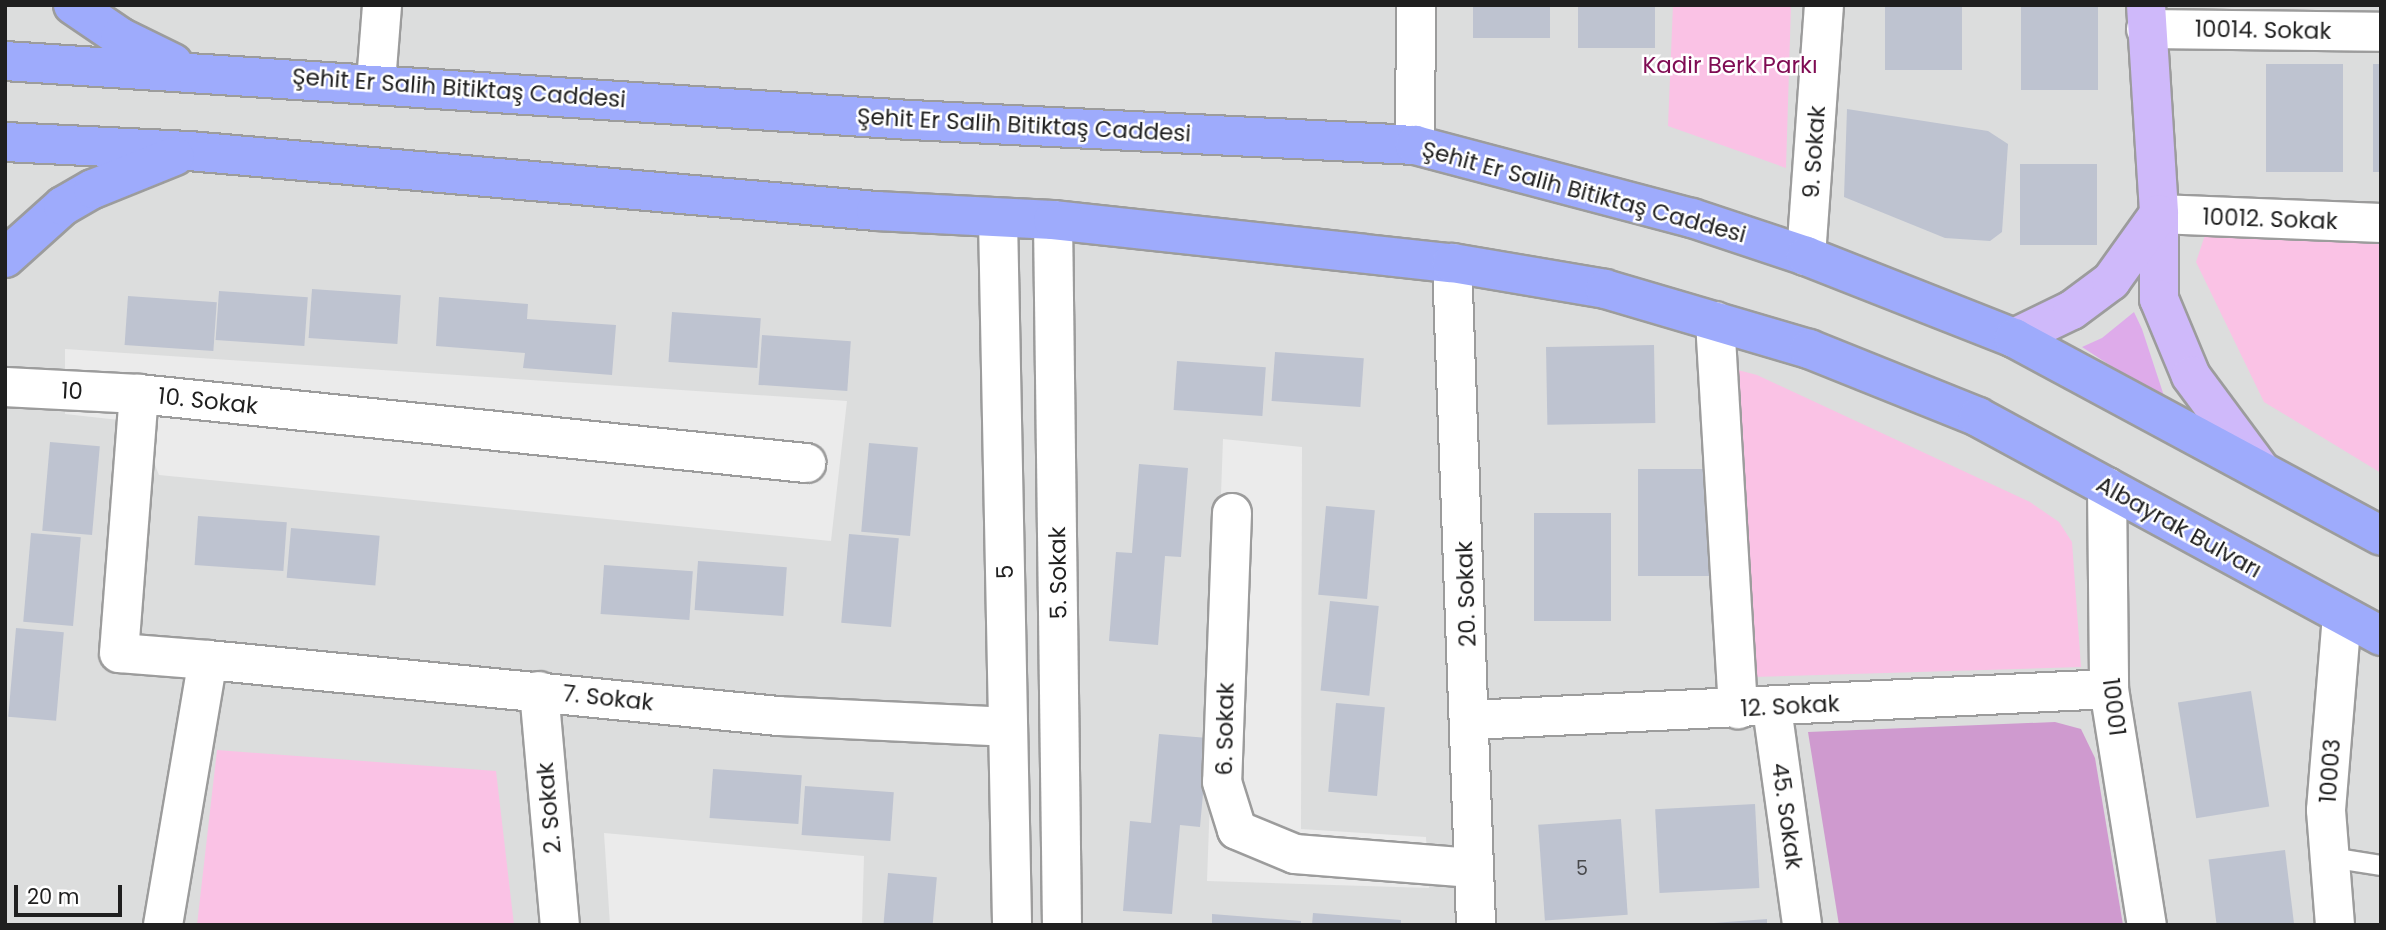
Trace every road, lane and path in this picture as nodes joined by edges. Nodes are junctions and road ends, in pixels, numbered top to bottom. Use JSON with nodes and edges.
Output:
{"nodes":[{"id":1,"x":73,"y":5,"type":"edge"},
{"id":2,"x":382,"y":5,"type":"edge"},
{"id":3,"x":1416,"y":5,"type":"edge"},
{"id":4,"x":1824,"y":5,"type":"edge"},
{"id":5,"x":2146,"y":17,"type":"edge"},
{"id":6,"x":2381,"y":32,"type":"edge"},
{"id":7,"x":5,"y":61,"type":"edge"},
{"id":8,"x":191,"y":71,"type":"junction"},
{"id":9,"x":376,"y":82,"type":"junction"},
{"id":10,"x":5,"y":142,"type":"edge"},
{"id":11,"x":1415,"y":145,"type":"junction"},
{"id":12,"x":188,"y":151,"type":"junction"},
{"id":13,"x":2159,"y":214,"type":"junction"},
{"id":14,"x":998,"y":219,"type":"junction"},
{"id":15,"x":1053,"y":220,"type":"junction"},
{"id":16,"x":2381,"y":223,"type":"edge"},
{"id":17,"x":1806,"y":256,"type":"junction"},
{"id":18,"x":5,"y":258,"type":"edge"},
{"id":19,"x":1452,"y":263,"type":"junction"},
{"id":20,"x":1715,"y":321,"type":"junction"},
{"id":21,"x":2014,"y":338,"type":"junction"},
{"id":22,"x":5,"y":387,"type":"edge"},
{"id":23,"x":139,"y":394,"type":"junction"},
{"id":24,"x":806,"y":463,"type":"dead end"},
{"id":25,"x":2259,"y":468,"type":"junction"},
{"id":26,"x":2107,"y":487,"type":"junction"},
{"id":27,"x":1232,"y":513,"type":"dead end"},
{"id":28,"x":2381,"y":536,"type":"edge"},
{"id":29,"x":2342,"y":617,"type":"junction"},
{"id":30,"x":2381,"y":636,"type":"edge"},
{"id":31,"x":208,"y":660,"type":"junction"},
{"id":32,"x":2109,"y":689,"type":"junction"},
{"id":33,"x":539,"y":691,"type":"junction"},
{"id":34,"x":1755,"y":708,"type":"junction"},
{"id":35,"x":1471,"y":720,"type":"junction"},
{"id":36,"x":1009,"y":727,"type":"junction"},
{"id":37,"x":2330,"y":857,"type":"junction"},
{"id":38,"x":2381,"y":865,"type":"edge"},
{"id":39,"x":1472,"y":868,"type":"junction"},
{"id":40,"x":163,"y":925,"type":"edge"},
{"id":41,"x":560,"y":925,"type":"edge"},
{"id":42,"x":1012,"y":925,"type":"edge"},
{"id":43,"x":1062,"y":925,"type":"edge"},
{"id":44,"x":1476,"y":925,"type":"edge"},
{"id":45,"x":1802,"y":925,"type":"edge"},
{"id":46,"x":2147,"y":925,"type":"edge"},
{"id":47,"x":2335,"y":925,"type":"edge"}],
"edges":[{"from":1,"to":8,"type":"main road"},
{"from":2,"to":9,"type":"street"},
{"from":3,"to":11,"type":"street"},
{"from":4,"to":17,"type":"street","name":"9. Sokak"},
{"from":5,"to":6,"type":"street","name":"10014. Sokak"},
{"from":5,"to":13,"type":"street"},
{"from":7,"to":8,"type":"main road","name":"Şehit Er Salih Bitiktaş Caddesi"},
{"from":8,"to":9,"type":"main road","name":"Şehit Er Salih Bitiktaş Caddesi"},
{"from":9,"to":11,"type":"main road","name":"Şehit Er Salih Bitiktaş Caddesi"},
{"from":10,"to":12,"type":"main road"},
{"from":11,"to":17,"type":"main road","name":"Şehit Er Salih Bitiktaş Caddesi"},
{"from":12,"to":14,"type":"main road"},
{"from":12,"to":18,"type":"main road"},
{"from":13,"to":16,"type":"street","name":"10012. Sokak"},
{"from":13,"to":21,"type":"street"},
{"from":13,"to":25,"type":"street"},
{"from":14,"to":15,"type":"main road"},
{"from":14,"to":36,"type":"street","name":"5"},
{"from":15,"to":19,"type":"main road"},
{"from":15,"to":43,"type":"street","name":"5. Sokak"},
{"from":17,"to":21,"type":"main road","name":"Şehit Er Salih Bitiktaş Caddesi"},
{"from":19,"to":20,"type":"main road"},
{"from":19,"to":35,"type":"street","name":"20. Sokak"},
{"from":20,"to":26,"type":"main road","name":"Albayrak Bulvarı"},
{"from":20,"to":34,"type":"street","name":"45. Sokak"},
{"from":21,"to":25,"type":"main road"},
{"from":22,"to":23,"type":"street","name":"10"},
{"from":23,"to":24,"type":"street","name":"10. Sokak"},
{"from":23,"to":31,"type":"street","name":"10. Sokak"},
{"from":25,"to":28,"type":"main road"},
{"from":26,"to":29,"type":"main road","name":"Albayrak Bulvarı"},
{"from":26,"to":32,"type":"street","name":"10001"},
{"from":27,"to":39,"type":"street","name":"6. Sokak"},
{"from":29,"to":30,"type":"main road","name":"Albayrak Bulvarı"},
{"from":29,"to":37,"type":"street","name":"10003"},
{"from":31,"to":33,"type":"street","name":"7. Sokak"},
{"from":31,"to":40,"type":"street"},
{"from":32,"to":34,"type":"street","name":"12. Sokak"},
{"from":32,"to":46,"type":"street","name":"10001"},
{"from":33,"to":36,"type":"street","name":"7. Sokak"},
{"from":33,"to":41,"type":"street","name":"2. Sokak"},
{"from":34,"to":35,"type":"street","name":"12. Sokak"},
{"from":34,"to":45,"type":"street","name":"45. Sokak"},
{"from":35,"to":39,"type":"street","name":"20. Sokak"},
{"from":36,"to":42,"type":"street","name":"5"},
{"from":37,"to":38,"type":"lane"},
{"from":37,"to":47,"type":"street","name":"10003"},
{"from":39,"to":44,"type":"street","name":"20. Sokak"}]}
